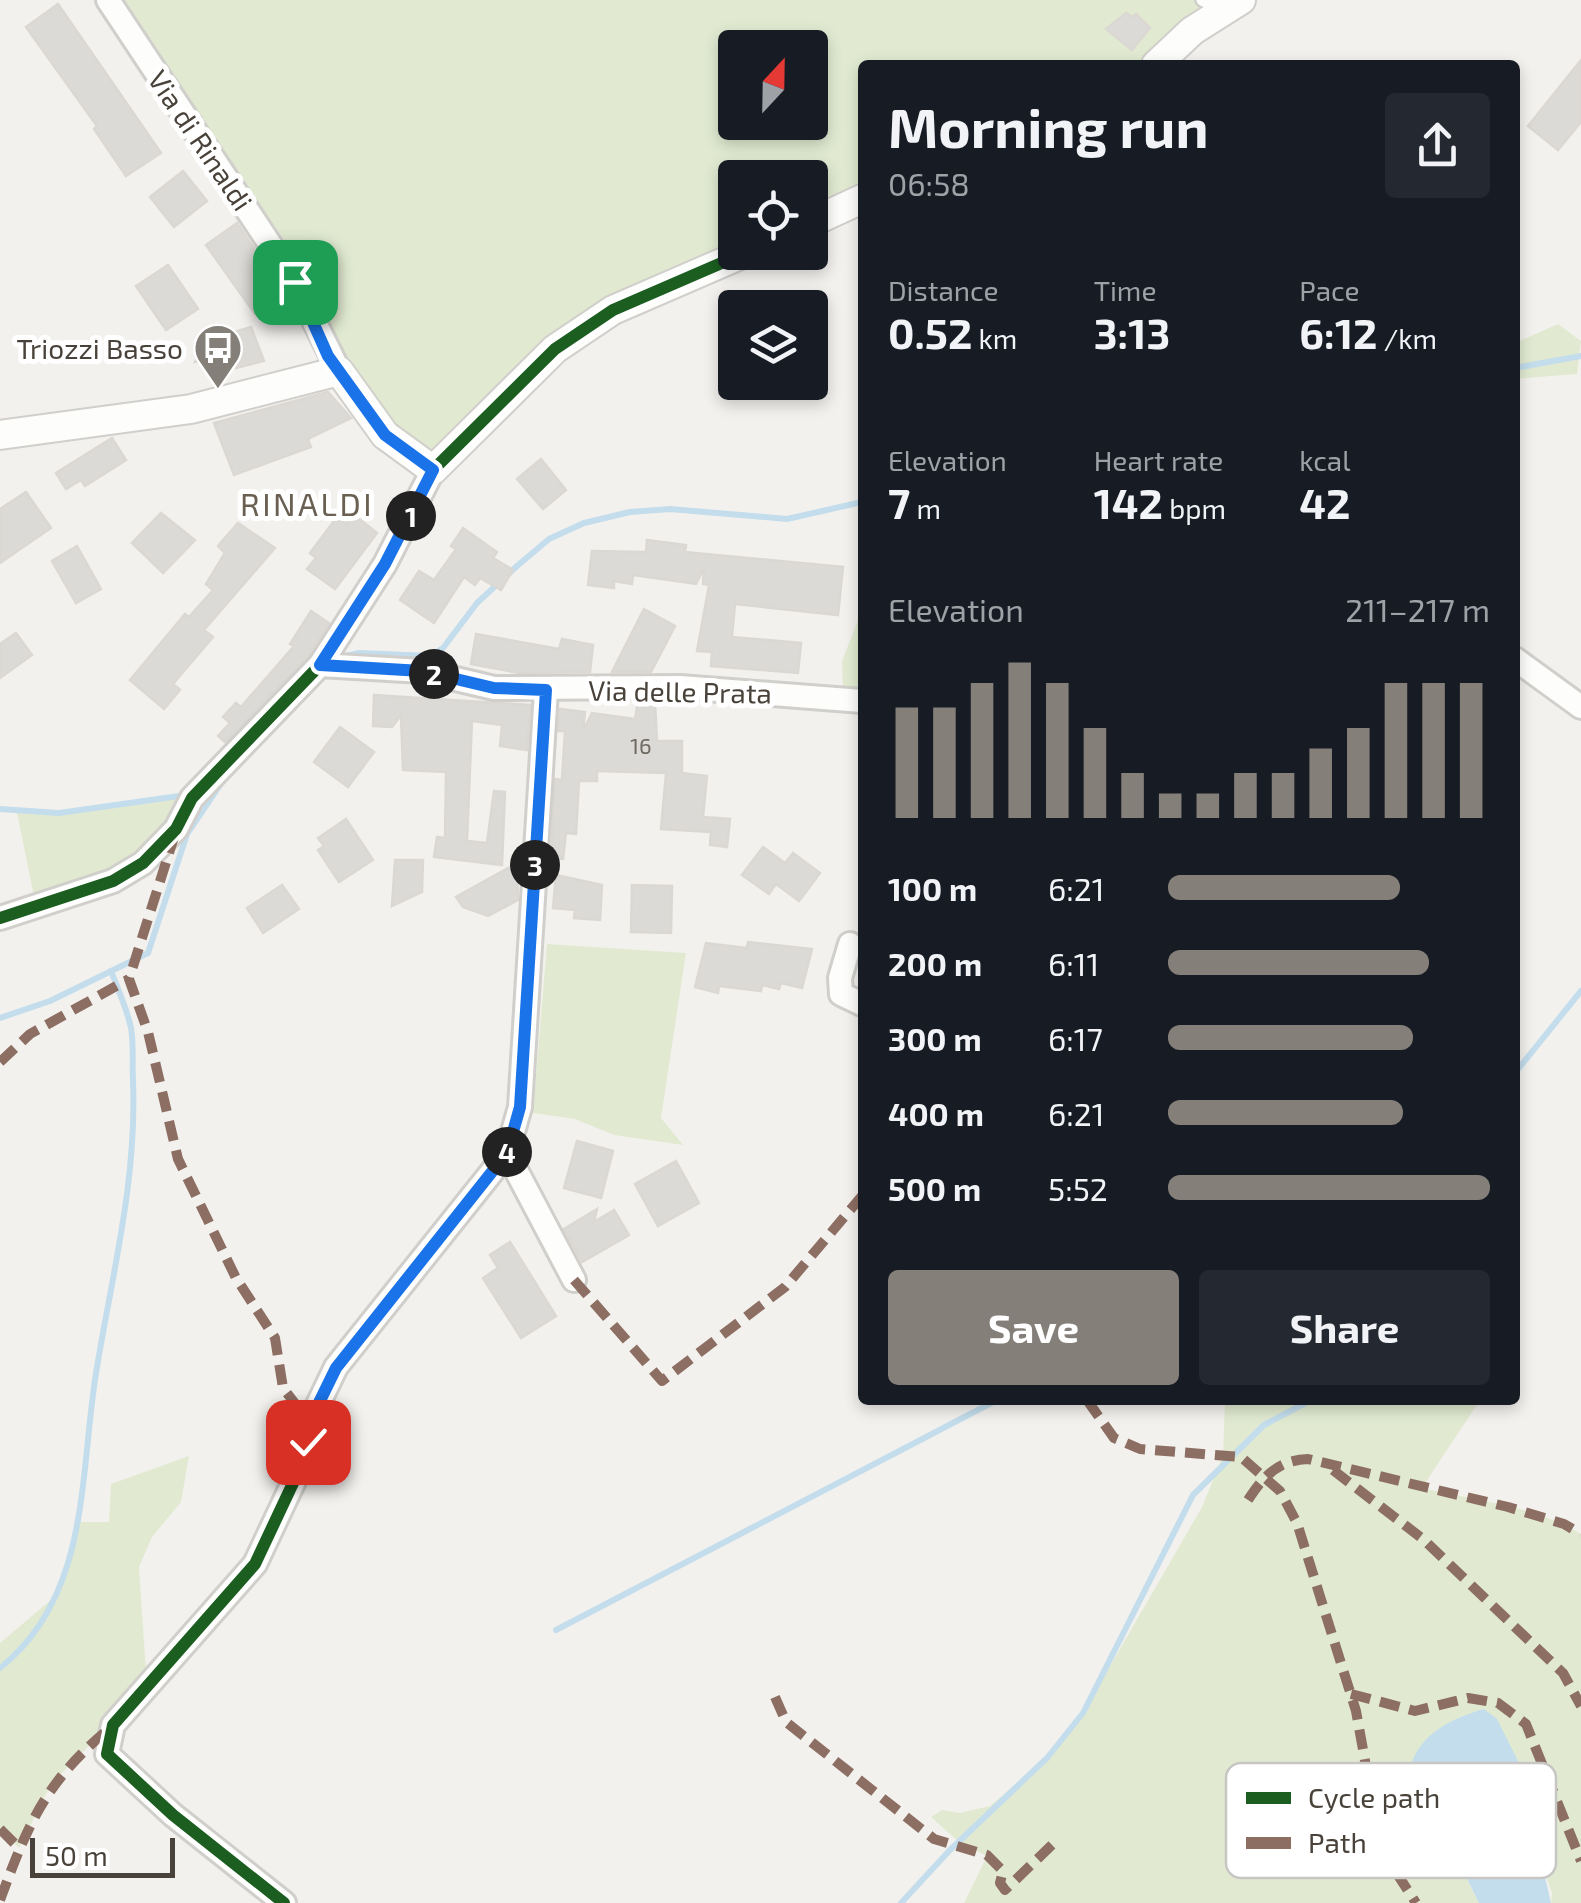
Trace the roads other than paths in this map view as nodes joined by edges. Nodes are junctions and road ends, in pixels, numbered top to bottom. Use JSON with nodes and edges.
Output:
{"nodes":[{"id":1,"x":108,"y":0,"type":"edge"},
{"id":2,"x":1221,"y":3,"type":"edge"},
{"id":3,"x":1161,"y":60,"type":"edge"},
{"id":4,"x":858,"y":202,"type":"edge"},
{"id":5,"x":828,"y":215,"type":"edge"},
{"id":6,"x":718,"y":265,"type":"edge"},
{"id":7,"x":338,"y":371,"type":"junction"},
{"id":8,"x":0,"y":436,"type":"edge"},
{"id":9,"x":433,"y":470,"type":"junction"},
{"id":10,"x":1520,"y":663,"type":"edge"},
{"id":11,"x":320,"y":665,"type":"junction"},
{"id":12,"x":546,"y":690,"type":"junction"},
{"id":13,"x":858,"y":701,"type":"edge"},
{"id":14,"x":1581,"y":707,"type":"edge"},
{"id":15,"x":0,"y":918,"type":"edge"},
{"id":16,"x":850,"y":944,"type":"dead end"},
{"id":17,"x":858,"y":1002,"type":"edge"},
{"id":18,"x":507,"y":1153,"type":"junction"},
{"id":19,"x":574,"y":1280,"type":"dead end"},
{"id":20,"x":284,"y":1903,"type":"edge"}],
"edges":[{"from":1,"to":7,"type":"street","name":"Via di Rinaldi"},
{"from":2,"to":3,"type":"street"},
{"from":4,"to":5,"type":"street"},
{"from":6,"to":9,"type":"street"},
{"from":7,"to":8,"type":"street"},
{"from":7,"to":9,"type":"street","name":"Via di Rinaldi"},
{"from":9,"to":11,"type":"street"},
{"from":10,"to":14,"type":"street"},
{"from":11,"to":12,"type":"street","name":"Via delle Prata"},
{"from":11,"to":15,"type":"street"},
{"from":12,"to":13,"type":"street","name":"Via delle Prata"},
{"from":12,"to":18,"type":"street"},
{"from":16,"to":17,"type":"street"},
{"from":18,"to":19,"type":"street"},
{"from":18,"to":20,"type":"street"}]}
